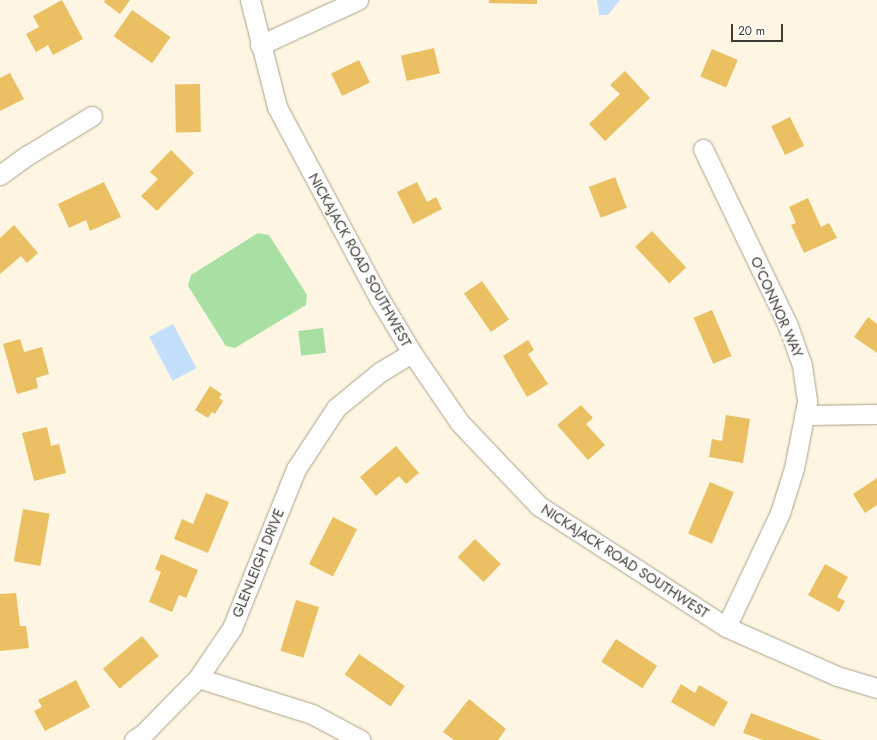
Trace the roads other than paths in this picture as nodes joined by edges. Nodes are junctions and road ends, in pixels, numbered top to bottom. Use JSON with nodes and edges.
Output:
{"nodes":[{"id":1,"x":250,"y":0,"type":"edge"},
{"id":2,"x":358,"y":0,"type":"edge"},
{"id":3,"x":260,"y":45,"type":"junction"},
{"id":4,"x":92,"y":116,"type":"dead end"},
{"id":5,"x":703,"y":149,"type":"dead end"},
{"id":6,"x":0,"y":175,"type":"edge"},
{"id":7,"x":412,"y":353,"type":"junction"},
{"id":8,"x":877,"y":414,"type":"edge"},
{"id":9,"x":804,"y":415,"type":"junction"},
{"id":10,"x":726,"y":628,"type":"junction"},
{"id":11,"x":198,"y":678,"type":"junction"},
{"id":12,"x":877,"y":688,"type":"edge"},
{"id":13,"x":134,"y":740,"type":"edge"},
{"id":14,"x":361,"y":740,"type":"edge"}],
"edges":[{"from":1,"to":3,"type":"street","name":"NICKAJACK ROAD SOUTHWEST"},
{"from":2,"to":3,"type":"street"},
{"from":3,"to":7,"type":"street","name":"NICKAJACK ROAD SOUTHWEST"},
{"from":4,"to":6,"type":"street"},
{"from":5,"to":9,"type":"street","name":"O'CONNOR WAY"},
{"from":7,"to":10,"type":"street","name":"NICKAJACK ROAD SOUTHWEST"},
{"from":7,"to":11,"type":"street","name":"GLENLEIGH DRIVE"},
{"from":8,"to":9,"type":"street"},
{"from":9,"to":10,"type":"street","name":"O'CONNOR WAY"},
{"from":10,"to":12,"type":"street","name":"NICKAJACK ROAD SOUTHWEST"},
{"from":11,"to":13,"type":"street","name":"GLENLEIGH DRIVE"},
{"from":11,"to":14,"type":"street"}]}
